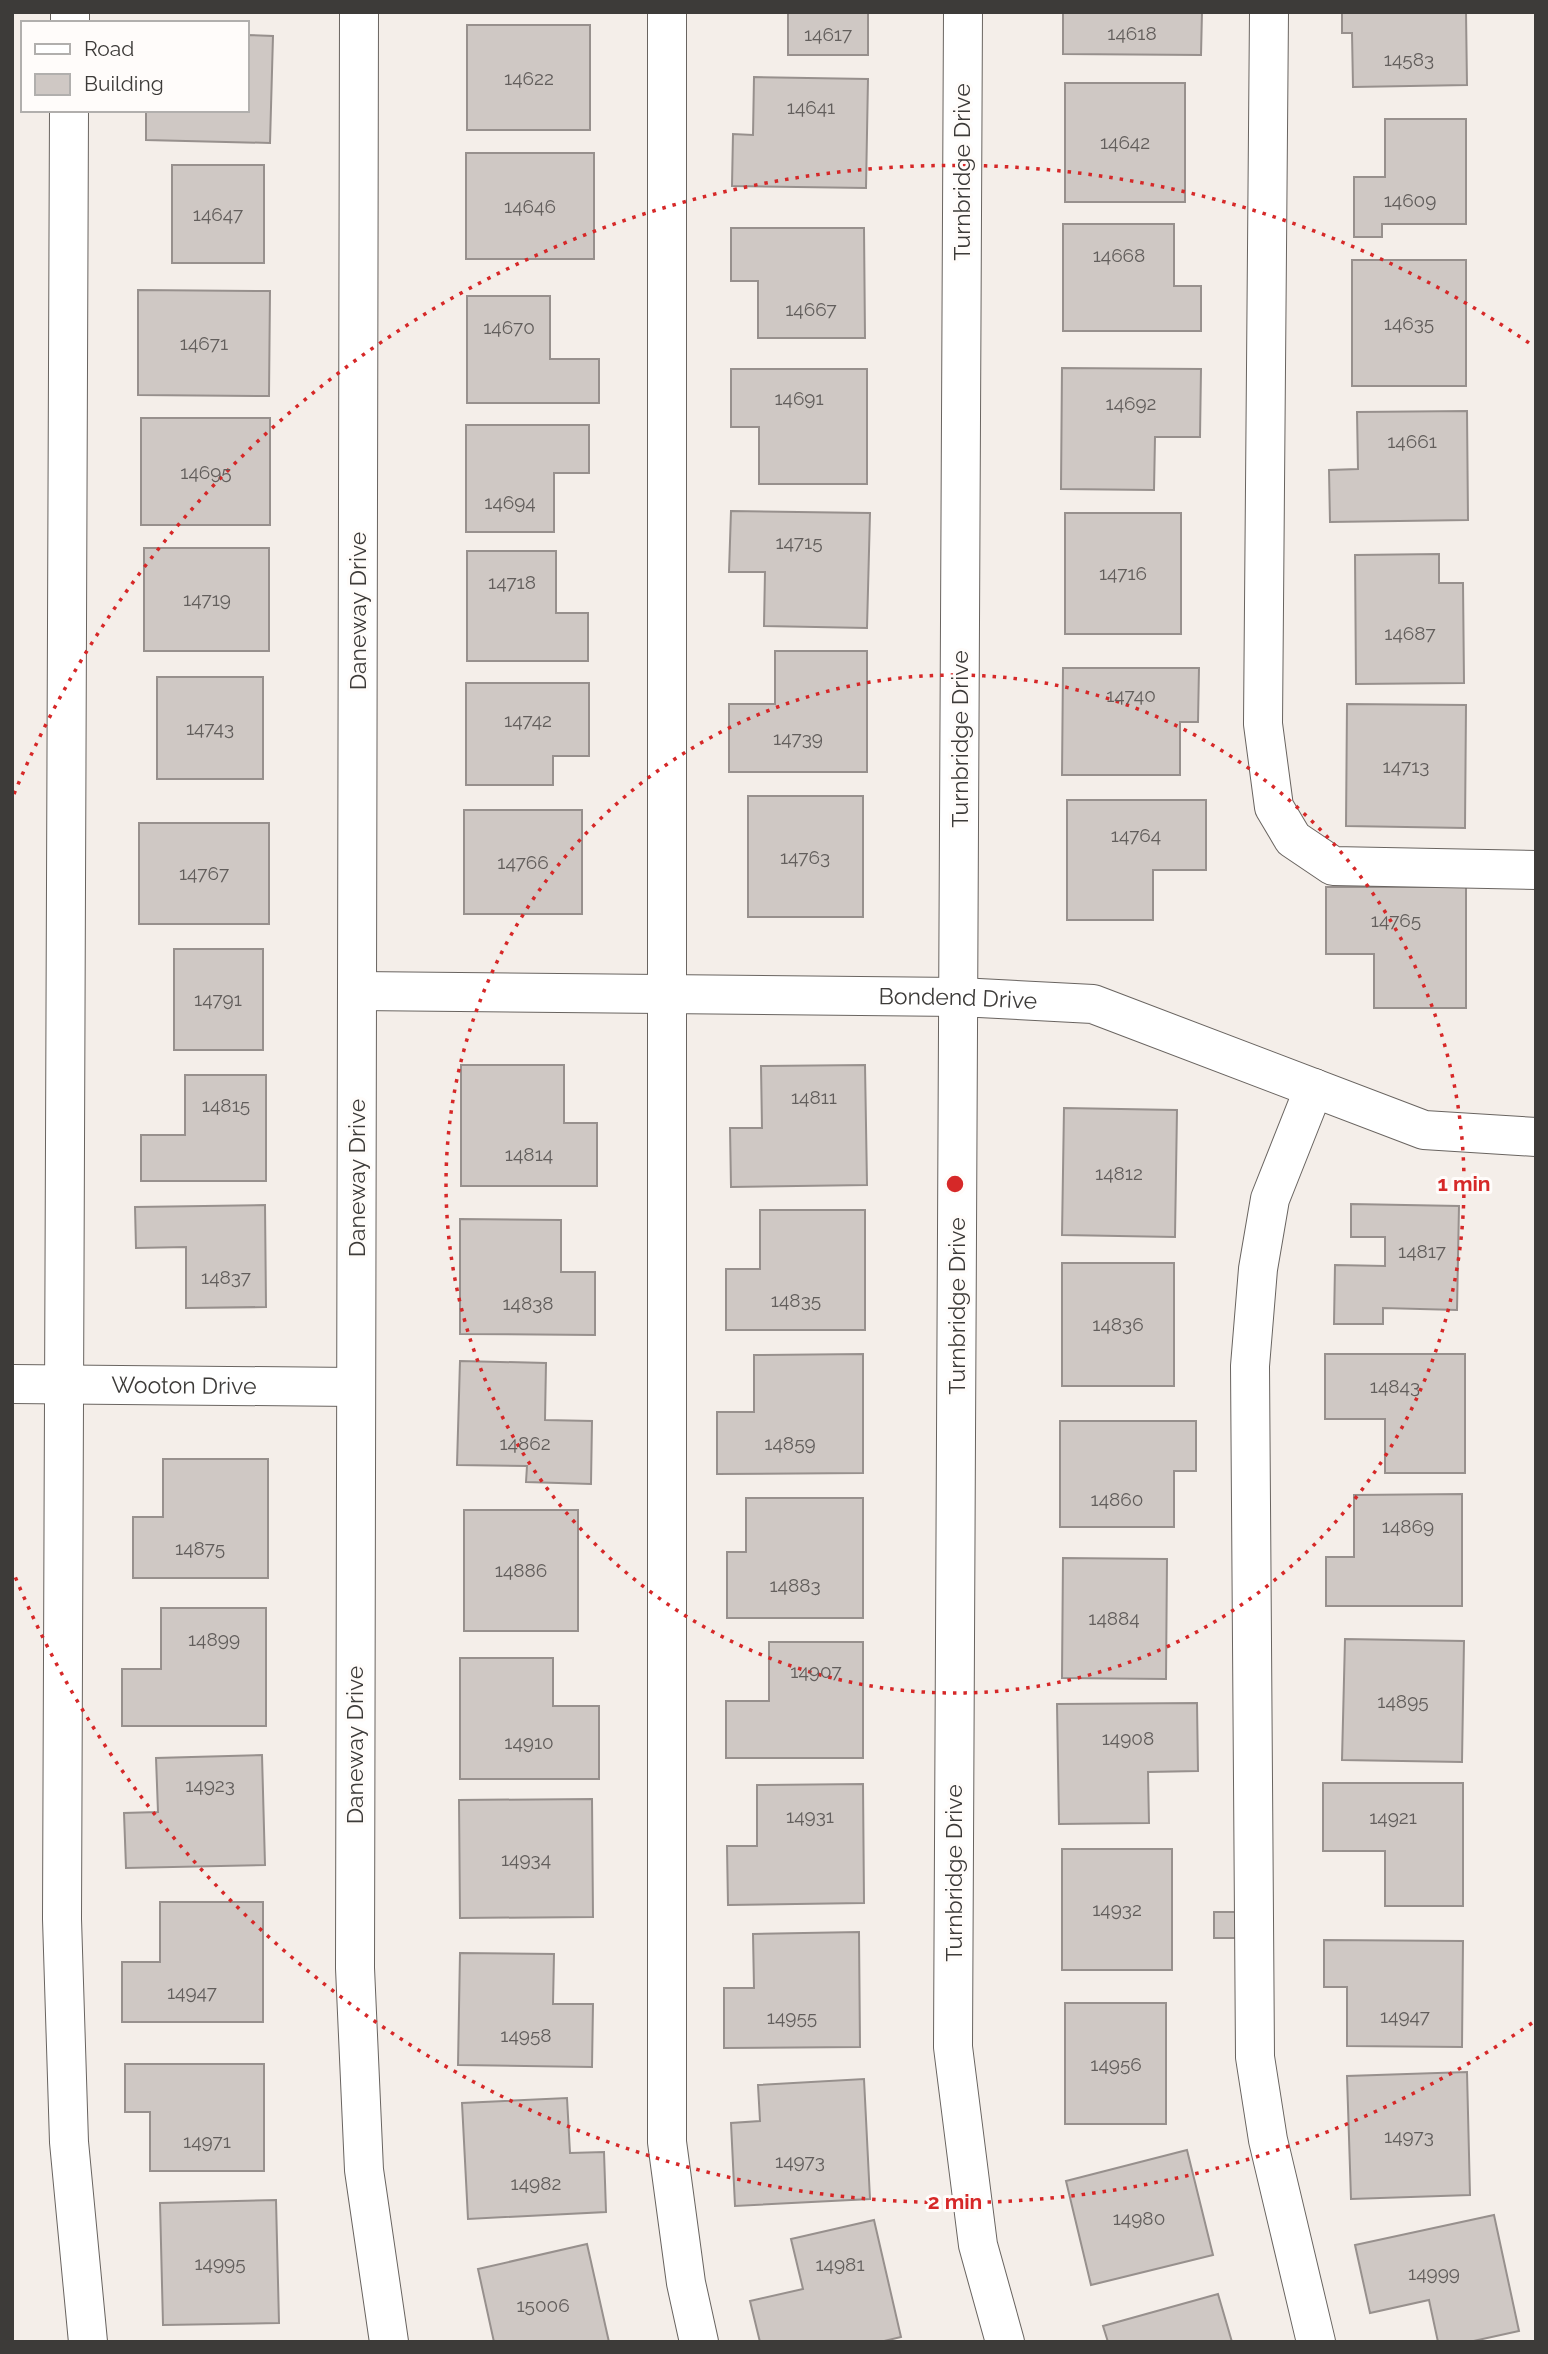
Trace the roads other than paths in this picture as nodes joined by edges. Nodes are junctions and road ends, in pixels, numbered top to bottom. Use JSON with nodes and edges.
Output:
{"nodes":[{"id":1,"x":359,"y":12,"type":"edge"},
{"id":2,"x":667,"y":12,"type":"edge"},
{"id":3,"x":963,"y":12,"type":"edge"},
{"id":4,"x":1269,"y":12,"type":"edge"},
{"id":5,"x":69,"y":112,"type":"edge"},
{"id":6,"x":1536,"y":870,"type":"edge"},
{"id":7,"x":358,"y":991,"type":"junction"},
{"id":8,"x":665,"y":996,"type":"junction"},
{"id":9,"x":958,"y":997,"type":"junction"},
{"id":10,"x":1314,"y":1088,"type":"junction"},
{"id":11,"x":1536,"y":1138,"type":"edge"},
{"id":12,"x":12,"y":1384,"type":"edge"},
{"id":13,"x":64,"y":1384,"type":"junction"},
{"id":14,"x":355,"y":1387,"type":"junction"},
{"id":15,"x":88,"y":2342,"type":"edge"},
{"id":16,"x":389,"y":2342,"type":"edge"},
{"id":17,"x":699,"y":2342,"type":"edge"},
{"id":18,"x":1005,"y":2342,"type":"edge"},
{"id":19,"x":1317,"y":2342,"type":"edge"}],
"edges":[{"from":1,"to":7,"type":"street","name":"Daneway Drive"},
{"from":2,"to":8,"type":"street"},
{"from":3,"to":9,"type":"street","name":"Turnbridge Drive"},
{"from":4,"to":6,"type":"street"},
{"from":5,"to":13,"type":"street"},
{"from":7,"to":8,"type":"street","name":"Bondend Drive"},
{"from":7,"to":14,"type":"street","name":"Daneway Drive"},
{"from":8,"to":9,"type":"street","name":"Bondend Drive"},
{"from":8,"to":17,"type":"street"},
{"from":9,"to":10,"type":"street","name":"Bondend Drive"},
{"from":9,"to":18,"type":"street","name":"Turnbridge Drive"},
{"from":10,"to":11,"type":"street","name":"Bondend Drive"},
{"from":10,"to":19,"type":"street"},
{"from":12,"to":13,"type":"street","name":"Wooton Drive"},
{"from":13,"to":14,"type":"street","name":"Wooton Drive"},
{"from":13,"to":15,"type":"street"},
{"from":14,"to":16,"type":"street","name":"Daneway Drive"}]}
